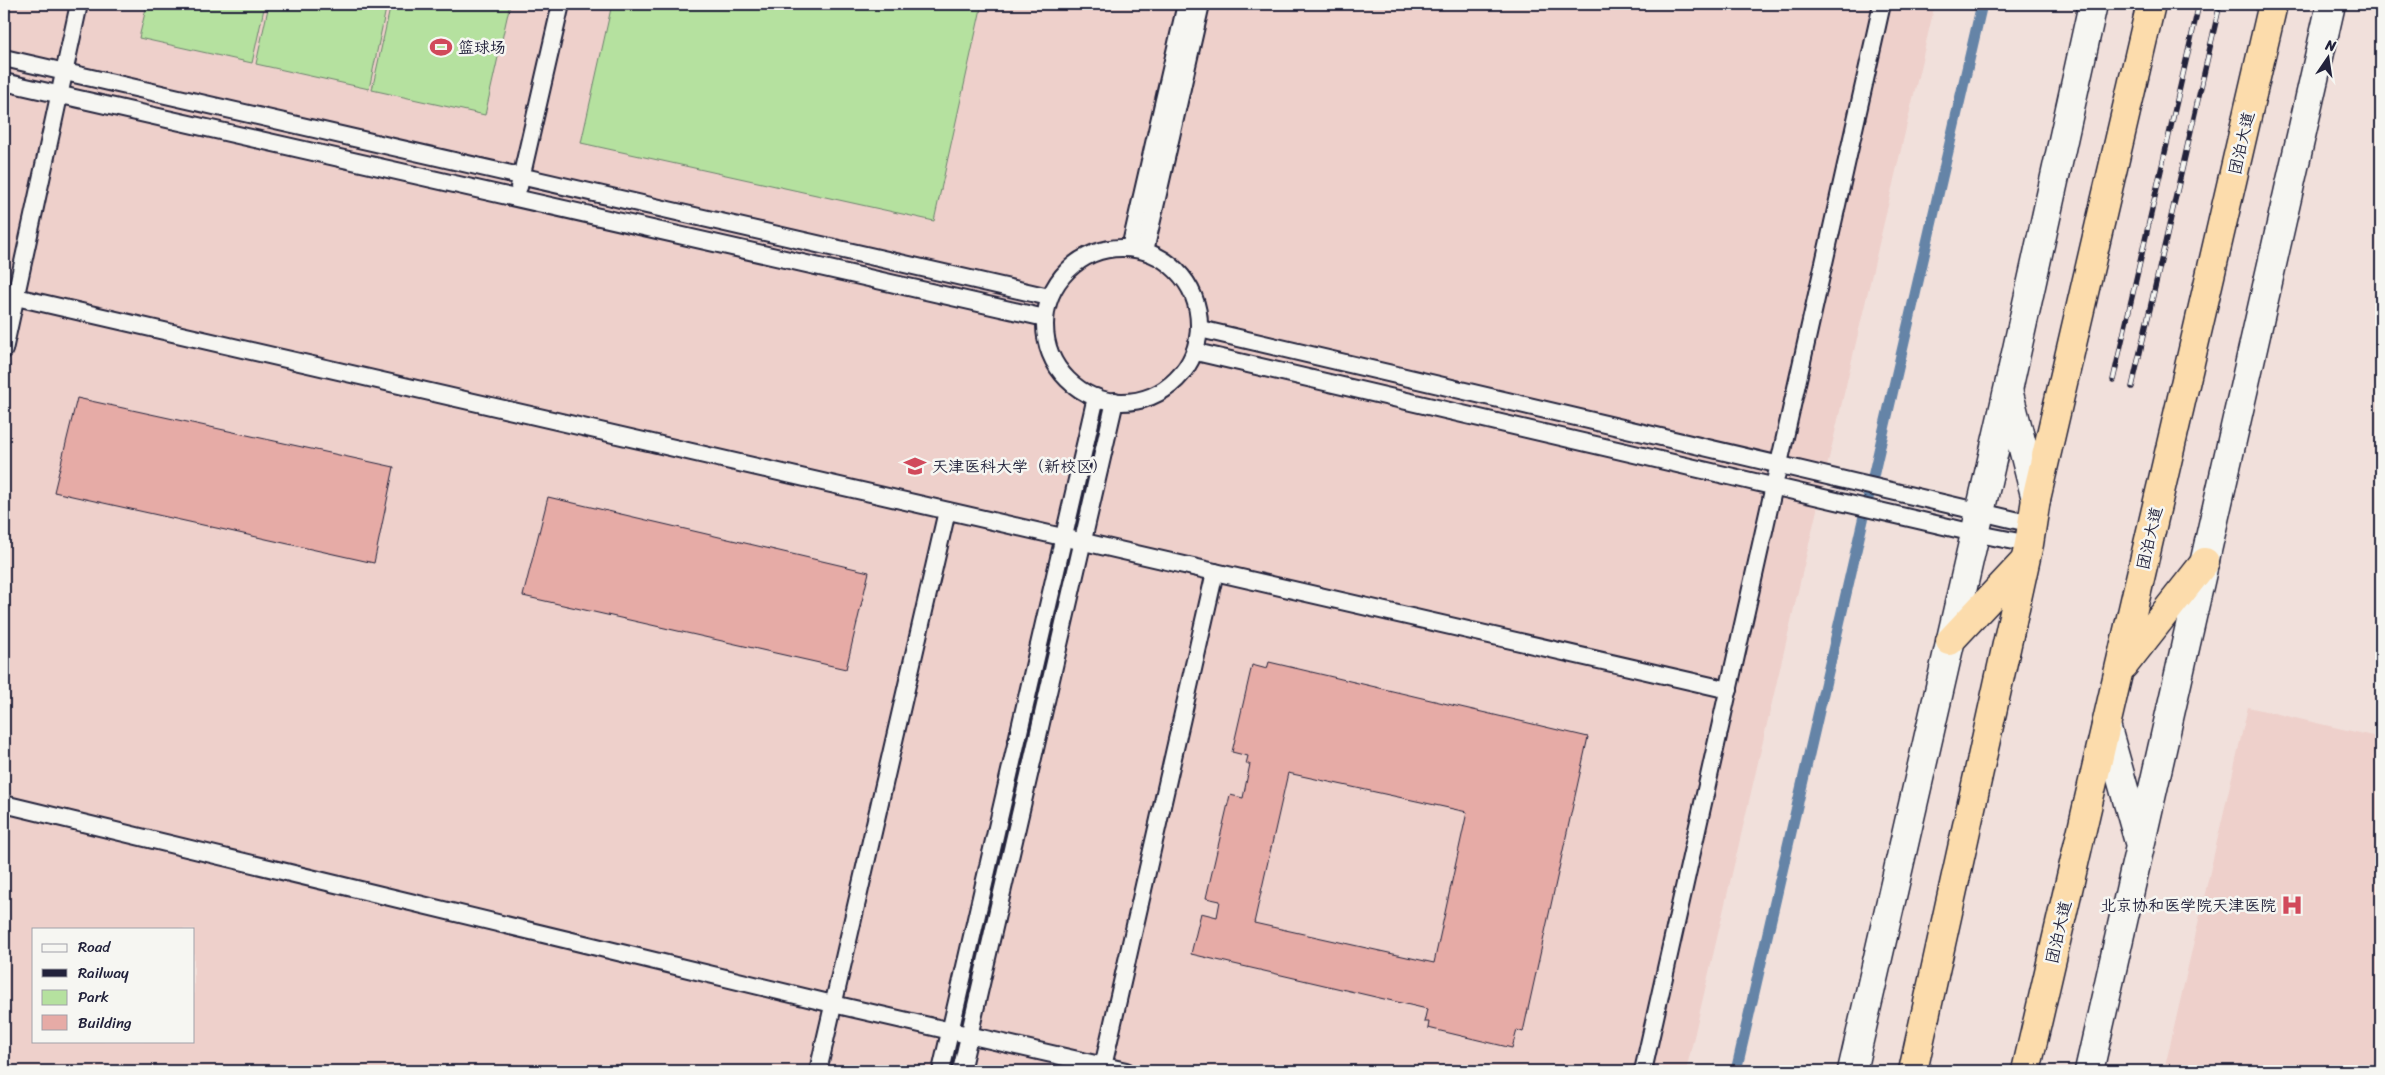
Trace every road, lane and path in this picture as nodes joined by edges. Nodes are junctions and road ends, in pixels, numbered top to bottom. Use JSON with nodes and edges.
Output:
{"nodes":[{"id":1,"x":79,"y":4,"type":"edge"},
{"id":2,"x":561,"y":4,"type":"edge"},
{"id":3,"x":1186,"y":4,"type":"edge"},
{"id":4,"x":1201,"y":4,"type":"edge"},
{"id":5,"x":1882,"y":4,"type":"edge"},
{"id":6,"x":2093,"y":4,"type":"edge"},
{"id":7,"x":2151,"y":4,"type":"edge"},
{"id":8,"x":2273,"y":4,"type":"edge"},
{"id":9,"x":2331,"y":4,"type":"edge"},
{"id":10,"x":4,"y":58,"type":"edge"},
{"id":11,"x":64,"y":71,"type":"junction"},
{"id":12,"x":4,"y":82,"type":"edge"},
{"id":13,"x":58,"y":95,"type":"junction"},
{"id":14,"x":521,"y":176,"type":"junction"},
{"id":15,"x":516,"y":198,"type":"junction"},
{"id":16,"x":1138,"y":250,"type":"junction"},
{"id":17,"x":16,"y":297,"type":"junction"},
{"id":18,"x":1050,"y":297,"type":"junction"},
{"id":19,"x":1044,"y":318,"type":"junction"},
{"id":20,"x":1200,"y":329,"type":"junction"},
{"id":21,"x":4,"y":350,"type":"edge"},
{"id":22,"x":1196,"y":352,"type":"junction"},
{"id":23,"x":2008,"y":390,"type":"junction"},
{"id":24,"x":1096,"y":397,"type":"junction"},
{"id":25,"x":1115,"y":401,"type":"junction"},
{"id":26,"x":1780,"y":465,"type":"junction"},
{"id":27,"x":1775,"y":486,"type":"junction"},
{"id":28,"x":947,"y":510,"type":"junction"},
{"id":29,"x":1977,"y":522,"type":"junction"},
{"id":30,"x":2031,"y":532,"type":"junction"},
{"id":31,"x":1064,"y":538,"type":"junction"},
{"id":32,"x":1082,"y":542,"type":"junction"},
{"id":33,"x":2205,"y":562,"type":"junction"},
{"id":34,"x":1215,"y":572,"type":"junction"},
{"id":35,"x":1950,"y":641,"type":"junction"},
{"id":36,"x":2118,"y":672,"type":"junction"},
{"id":37,"x":1729,"y":690,"type":"junction"},
{"id":38,"x":2106,"y":725,"type":"junction"},
{"id":39,"x":4,"y":804,"type":"edge"},
{"id":40,"x":2140,"y":846,"type":"junction"},
{"id":41,"x":833,"y":1004,"type":"junction"},
{"id":42,"x":950,"y":1030,"type":"junction"},
{"id":43,"x":970,"y":1034,"type":"junction"},
{"id":44,"x":1103,"y":1069,"type":"edge"},
{"id":45,"x":818,"y":1071,"type":"edge"},
{"id":46,"x":941,"y":1071,"type":"edge"},
{"id":47,"x":961,"y":1071,"type":"edge"},
{"id":48,"x":1126,"y":1071,"type":"edge"},
{"id":49,"x":1643,"y":1071,"type":"edge"},
{"id":50,"x":1852,"y":1071,"type":"edge"},
{"id":51,"x":1913,"y":1071,"type":"edge"},
{"id":52,"x":2026,"y":1071,"type":"edge"},
{"id":53,"x":2089,"y":1071,"type":"edge"}],
"edges":[{"from":1,"to":11,"type":"lane"},
{"from":2,"to":14,"type":"lane"},
{"from":3,"to":16,"type":"lane"},
{"from":4,"to":16,"type":"lane"},
{"from":5,"to":26,"type":"lane"},
{"from":6,"to":23,"type":"street"},
{"from":7,"to":30,"type":"highway"},
{"from":8,"to":36,"type":"highway","name":"团泊大道"},
{"from":9,"to":33,"type":"street"},
{"from":10,"to":11,"type":"lane"},
{"from":11,"to":13,"type":"lane"},
{"from":11,"to":14,"type":"lane"},
{"from":12,"to":13,"type":"lane"},
{"from":13,"to":15,"type":"lane"},
{"from":13,"to":17,"type":"lane"},
{"from":14,"to":15,"type":"lane"},
{"from":14,"to":18,"type":"lane"},
{"from":15,"to":19,"type":"lane"},
{"from":16,"to":18,"type":"lane"},
{"from":16,"to":20,"type":"lane"},
{"from":17,"to":21,"type":"lane"},
{"from":17,"to":28,"type":"lane"},
{"from":18,"to":19,"type":"lane"},
{"from":19,"to":24,"type":"lane"},
{"from":20,"to":22,"type":"lane"},
{"from":20,"to":26,"type":"lane"},
{"from":22,"to":25,"type":"lane"},
{"from":22,"to":27,"type":"lane"},
{"from":23,"to":29,"type":"street"},
{"from":23,"to":30,"type":"street"},
{"from":24,"to":25,"type":"lane"},
{"from":24,"to":31,"type":"lane"},
{"from":25,"to":32,"type":"lane"},
{"from":26,"to":27,"type":"lane"},
{"from":26,"to":29,"type":"lane"},
{"from":27,"to":29,"type":"lane"},
{"from":27,"to":37,"type":"lane"},
{"from":28,"to":31,"type":"lane"},
{"from":28,"to":41,"type":"lane"},
{"from":29,"to":30,"type":"lane"},
{"from":29,"to":35,"type":"street"},
{"from":30,"to":35,"type":"highway"},
{"from":30,"to":51,"type":"highway"},
{"from":31,"to":32,"type":"lane"},
{"from":31,"to":42,"type":"lane"},
{"from":32,"to":34,"type":"lane"},
{"from":32,"to":43,"type":"lane"},
{"from":33,"to":36,"type":"highway"},
{"from":33,"to":40,"type":"street"},
{"from":34,"to":37,"type":"lane"},
{"from":34,"to":44,"type":"lane"},
{"from":35,"to":50,"type":"street"},
{"from":36,"to":38,"type":"highway","name":"团泊大道"},
{"from":37,"to":49,"type":"lane"},
{"from":38,"to":40,"type":"street"},
{"from":38,"to":52,"type":"highway","name":"团泊大道"},
{"from":39,"to":41,"type":"lane"},
{"from":40,"to":53,"type":"street"},
{"from":41,"to":42,"type":"lane"},
{"from":41,"to":45,"type":"lane"},
{"from":42,"to":43,"type":"lane"},
{"from":42,"to":46,"type":"lane"},
{"from":43,"to":44,"type":"lane"},
{"from":43,"to":47,"type":"lane"},
{"from":44,"to":48,"type":"lane"}]}
